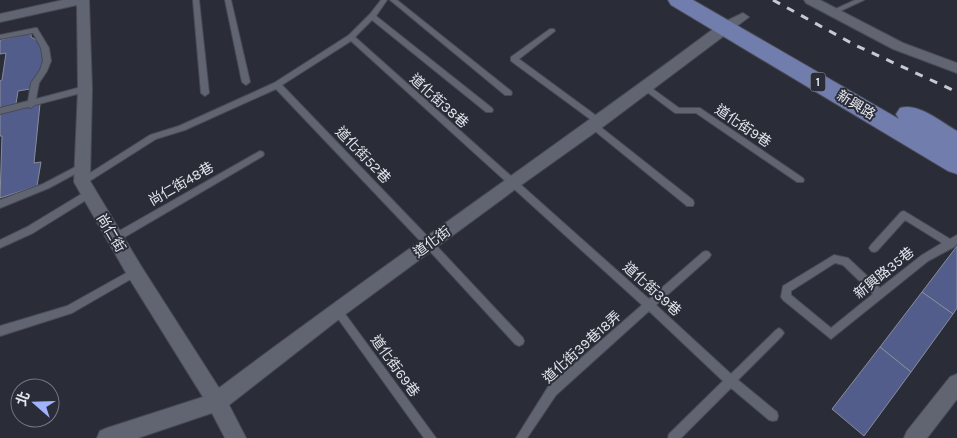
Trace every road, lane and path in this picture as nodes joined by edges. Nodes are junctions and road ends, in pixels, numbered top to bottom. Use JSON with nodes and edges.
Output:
{"nodes":[{"id":1,"x":82,"y":0,"type":"edge"},
{"id":2,"x":196,"y":0,"type":"edge"},
{"id":3,"x":228,"y":0,"type":"edge"},
{"id":4,"x":384,"y":0,"type":"edge"},
{"id":5,"x":393,"y":0,"type":"edge"},
{"id":6,"x":678,"y":0,"type":"edge"},
{"id":7,"x":709,"y":0,"type":"edge"},
{"id":8,"x":810,"y":0,"type":"edge"},
{"id":9,"x":861,"y":0,"type":"edge"},
{"id":10,"x":832,"y":12,"type":"junction"},
{"id":11,"x":372,"y":16,"type":"junction"},
{"id":12,"x":0,"y":18,"type":"edge"},
{"id":13,"x":734,"y":22,"type":"junction"},
{"id":14,"x":552,"y":31,"type":"dead end"},
{"id":15,"x":0,"y":37,"type":"edge"},
{"id":16,"x":351,"y":37,"type":"junction"},
{"id":17,"x":957,"y":68,"type":"edge"},
{"id":18,"x":246,"y":82,"type":"dead end"},
{"id":19,"x":277,"y":85,"type":"junction"},
{"id":20,"x":646,"y":87,"type":"junction"},
{"id":21,"x":85,"y":89,"type":"junction"},
{"id":22,"x":206,"y":93,"type":"dead end"},
{"id":23,"x":508,"y":94,"type":"dead end"},
{"id":24,"x":30,"y":105,"type":"junction"},
{"id":25,"x":489,"y":110,"type":"dead end"},
{"id":26,"x":0,"y":111,"type":"edge"},
{"id":27,"x":596,"y":123,"type":"junction"},
{"id":28,"x":957,"y":143,"type":"edge"},
{"id":29,"x":260,"y":154,"type":"dead end"},
{"id":30,"x":957,"y":164,"type":"edge"},
{"id":31,"x":800,"y":180,"type":"dead end"},
{"id":32,"x":84,"y":181,"type":"junction"},
{"id":33,"x":511,"y":183,"type":"junction"},
{"id":34,"x":690,"y":203,"type":"dead end"},
{"id":35,"x":0,"y":204,"type":"edge"},
{"id":36,"x":115,"y":238,"type":"junction"},
{"id":37,"x":954,"y":242,"type":"edge"},
{"id":38,"x":0,"y":244,"type":"edge"},
{"id":39,"x":429,"y":244,"type":"junction"},
{"id":40,"x":874,"y":248,"type":"dead end"},
{"id":41,"x":706,"y":256,"type":"dead end"},
{"id":42,"x":135,"y":272,"type":"junction"},
{"id":43,"x":880,"y":294,"type":"junction"},
{"id":44,"x":650,"y":306,"type":"junction"},
{"id":45,"x":337,"y":310,"type":"junction"},
{"id":46,"x":0,"y":331,"type":"edge"},
{"id":47,"x":779,"y":332,"type":"dead end"},
{"id":48,"x":519,"y":341,"type":"dead end"},
{"id":49,"x":730,"y":380,"type":"junction"},
{"id":50,"x":957,"y":384,"type":"edge"},
{"id":51,"x":217,"y":402,"type":"junction"},
{"id":52,"x":773,"y":416,"type":"dead end"},
{"id":53,"x":107,"y":438,"type":"edge"},
{"id":54,"x":236,"y":438,"type":"edge"},
{"id":55,"x":431,"y":438,"type":"edge"},
{"id":56,"x":521,"y":438,"type":"edge"},
{"id":57,"x":673,"y":438,"type":"edge"},
{"id":58,"x":914,"y":438,"type":"edge"}],
"edges":[{"from":1,"to":12,"type":"street"},
{"from":1,"to":21,"type":"street"},
{"from":2,"to":22,"type":"lane"},
{"from":3,"to":18,"type":"lane"},
{"from":4,"to":11,"type":"lane"},
{"from":5,"to":23,"type":"lane"},
{"from":6,"to":13,"type":"main road","name":"新興路","number":"1"},
{"from":7,"to":13,"type":"main road","name":"新興路","number":"1"},
{"from":8,"to":10,"type":"street"},
{"from":9,"to":10,"type":"lane"},
{"from":10,"to":17,"type":"street"},
{"from":11,"to":16,"type":"lane"},
{"from":11,"to":25,"type":"lane"},
{"from":13,"to":20,"type":"street","name":"道化街"},
{"from":13,"to":28,"type":"main road","name":"新興路","number":"1"},
{"from":13,"to":30,"type":"main road","name":"新興路","number":"1"},
{"from":14,"to":27,"type":"lane"},
{"from":15,"to":24,"type":"lane"},
{"from":16,"to":19,"type":"lane"},
{"from":16,"to":33,"type":"lane","name":"道化街38巷"},
{"from":19,"to":32,"type":"lane"},
{"from":19,"to":39,"type":"lane","name":"道化街52巷"},
{"from":20,"to":27,"type":"street","name":"道化街"},
{"from":20,"to":31,"type":"lane","name":"道化街9巷"},
{"from":21,"to":24,"type":"lane"},
{"from":21,"to":32,"type":"street"},
{"from":24,"to":26,"type":"lane"},
{"from":27,"to":33,"type":"street","name":"道化街"},
{"from":27,"to":34,"type":"lane"},
{"from":29,"to":36,"type":"lane","name":"尚仁街48巷"},
{"from":32,"to":35,"type":"lane"},
{"from":32,"to":36,"type":"street","name":"尚仁街"},
{"from":32,"to":38,"type":"lane"},
{"from":33,"to":39,"type":"street","name":"道化街"},
{"from":33,"to":44,"type":"lane","name":"道化街39巷"},
{"from":36,"to":42,"type":"street","name":"尚仁街"},
{"from":37,"to":40,"type":"lane"},
{"from":37,"to":43,"type":"lane","name":"新興路35巷"},
{"from":39,"to":45,"type":"street","name":"道化街"},
{"from":39,"to":48,"type":"lane","name":"道化街52巷"},
{"from":41,"to":44,"type":"lane"},
{"from":42,"to":46,"type":"lane"},
{"from":42,"to":51,"type":"street","name":"尚仁街"},
{"from":43,"to":43,"type":"lane","name":"新興路35巷"},
{"from":44,"to":49,"type":"lane","name":"道化街39巷"},
{"from":44,"to":56,"type":"lane","name":"道化街39巷18弄"},
{"from":45,"to":51,"type":"street","name":"道化街"},
{"from":45,"to":55,"type":"lane","name":"道化街69巷"},
{"from":47,"to":49,"type":"lane"},
{"from":49,"to":52,"type":"lane","name":"道化街39巷"},
{"from":49,"to":57,"type":"lane"},
{"from":50,"to":58,"type":"street"},
{"from":51,"to":53,"type":"street","name":"道化街"},
{"from":51,"to":54,"type":"street","name":"尚仁街"}]}
